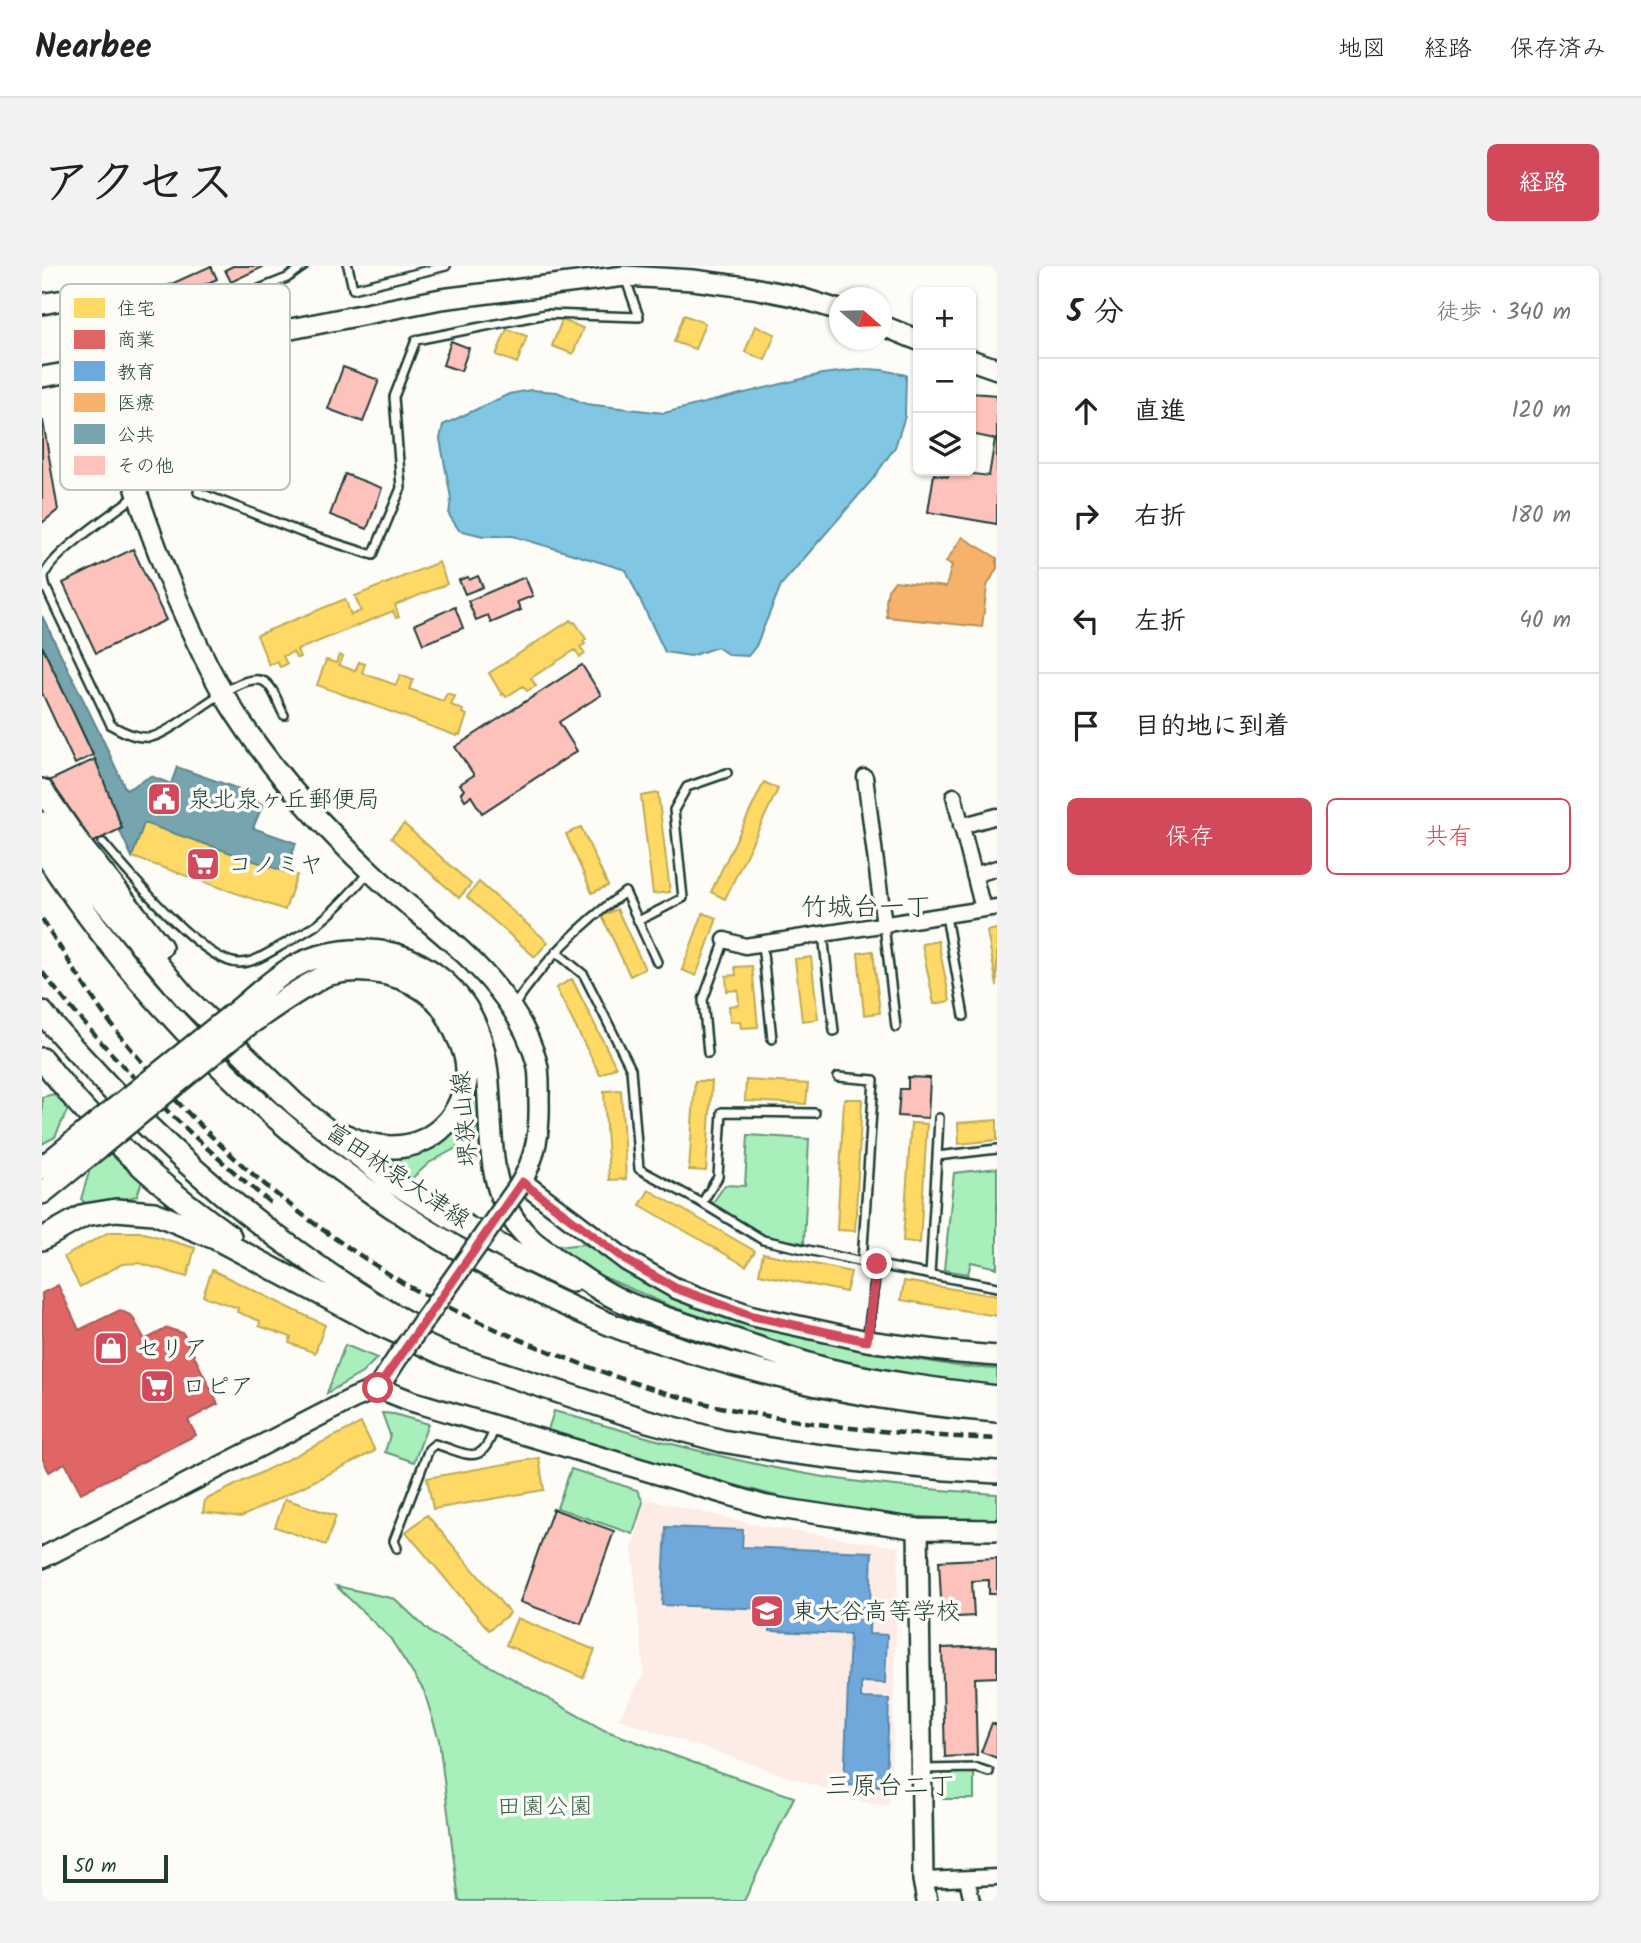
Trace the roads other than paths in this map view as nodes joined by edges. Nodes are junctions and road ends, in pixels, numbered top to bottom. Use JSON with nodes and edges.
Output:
{"nodes":[{"id":1,"x":304,"y":266,"type":"edge"},
{"id":2,"x":348,"y":266,"type":"edge"},
{"id":3,"x":446,"y":266,"type":"edge"},
{"id":4,"x":625,"y":271,"type":"edge"},
{"id":5,"x":272,"y":284,"type":"edge"},
{"id":6,"x":60,"y":301,"type":"edge"},
{"id":7,"x":42,"y":304,"type":"edge"},
{"id":8,"x":829,"y":307,"type":"edge"},
{"id":9,"x":290,"y":329,"type":"edge"},
{"id":10,"x":892,"y":330,"type":"edge"},
{"id":11,"x":913,"y":338,"type":"edge"},
{"id":12,"x":976,"y":362,"type":"edge"},
{"id":13,"x":997,"y":369,"type":"edge"},
{"id":14,"x":60,"y":374,"type":"edge"},
{"id":15,"x":42,"y":377,"type":"edge"},
{"id":16,"x":136,"y":490,"type":"edge"},
{"id":17,"x":198,"y":492,"type":"dead end"},
{"id":18,"x":137,"y":495,"type":"junction"},
{"id":19,"x":223,"y":693,"type":"junction"},
{"id":20,"x":284,"y":715,"type":"dead end"},
{"id":21,"x":727,"y":773,"type":"dead end"},
{"id":22,"x":864,"y":777,"type":"dead end"},
{"id":23,"x":42,"y":790,"type":"edge"},
{"id":24,"x":954,"y":796,"type":"dead end"},
{"id":25,"x":997,"y":816,"type":"edge"},
{"id":26,"x":42,"y":822,"type":"edge"},
{"id":27,"x":961,"y":826,"type":"junction"},
{"id":28,"x":103,"y":843,"type":"dead end"},
{"id":29,"x":42,"y":849,"type":"edge"},
{"id":30,"x":997,"y":868,"type":"edge"},
{"id":31,"x":370,"y":871,"type":"junction"},
{"id":32,"x":974,"y":875,"type":"junction"},
{"id":33,"x":990,"y":908,"type":"edge"},
{"id":34,"x":946,"y":916,"type":"junction"},
{"id":35,"x":638,"y":921,"type":"junction"},
{"id":36,"x":884,"y":925,"type":"junction"},
{"id":37,"x":823,"y":934,"type":"junction"},
{"id":38,"x":725,"y":940,"type":"joint"},
{"id":39,"x":762,"y":943,"type":"junction"},
{"id":40,"x":556,"y":952,"type":"junction"},
{"id":41,"x":657,"y":962,"type":"dead end"},
{"id":42,"x":513,"y":1008,"type":"junction"},
{"id":43,"x":42,"y":1012,"type":"edge"},
{"id":44,"x":964,"y":1016,"type":"dead end"},
{"id":45,"x":238,"y":1021,"type":"junction"},
{"id":46,"x":896,"y":1027,"type":"dead end"},
{"id":47,"x":834,"y":1031,"type":"dead end"},
{"id":48,"x":772,"y":1039,"type":"dead end"},
{"id":49,"x":708,"y":1053,"type":"dead end"},
{"id":50,"x":42,"y":1059,"type":"edge"},
{"id":51,"x":251,"y":1062,"type":"junction"},
{"id":52,"x":838,"y":1077,"type":"dead end"},
{"id":53,"x":295,"y":1104,"type":"junction"},
{"id":54,"x":815,"y":1114,"type":"dead end"},
{"id":55,"x":939,"y":1118,"type":"dead end"},
{"id":56,"x":92,"y":1140,"type":"junction"},
{"id":57,"x":997,"y":1149,"type":"edge"},
{"id":58,"x":937,"y":1156,"type":"junction"},
{"id":59,"x":42,"y":1168,"type":"edge"},
{"id":60,"x":520,"y":1184,"type":"junction"},
{"id":61,"x":42,"y":1193,"type":"edge"},
{"id":62,"x":702,"y":1203,"type":"junction"},
{"id":63,"x":42,"y":1239,"type":"edge"},
{"id":64,"x":862,"y":1262,"type":"junction"},
{"id":65,"x":877,"y":1264,"type":"junction"},
{"id":66,"x":930,"y":1275,"type":"junction"},
{"id":67,"x":997,"y":1287,"type":"edge"},
{"id":68,"x":326,"y":1297,"type":"junction"},
{"id":69,"x":618,"y":1299,"type":"junction"},
{"id":70,"x":867,"y":1341,"type":"junction"},
{"id":71,"x":997,"y":1356,"type":"edge"},
{"id":72,"x":378,"y":1388,"type":"junction"},
{"id":73,"x":997,"y":1396,"type":"edge"},
{"id":74,"x":587,"y":1402,"type":"junction"},
{"id":75,"x":997,"y":1411,"type":"edge"},
{"id":76,"x":495,"y":1425,"type":"junction"},
{"id":77,"x":997,"y":1472,"type":"edge"},
{"id":78,"x":918,"y":1529,"type":"junction"},
{"id":79,"x":997,"y":1531,"type":"edge"},
{"id":80,"x":397,"y":1548,"type":"dead end"},
{"id":81,"x":42,"y":1558,"type":"edge"},
{"id":82,"x":921,"y":1769,"type":"junction"},
{"id":83,"x":989,"y":1772,"type":"dead end"},
{"id":84,"x":997,"y":1877,"type":"edge"},
{"id":85,"x":967,"y":1879,"type":"junction"},
{"id":86,"x":923,"y":1880,"type":"junction"},
{"id":87,"x":927,"y":1901,"type":"edge"},
{"id":88,"x":972,"y":1901,"type":"edge"}],
"edges":[{"from":1,"to":5,"type":"lane"},
{"from":2,"to":3,"type":"lane"},
{"from":4,"to":8,"type":"street"},
{"from":4,"to":9,"type":"street"},
{"from":4,"to":17,"type":"lane"},
{"from":6,"to":7,"type":"street"},
{"from":10,"to":11,"type":"street"},
{"from":12,"to":13,"type":"street"},
{"from":14,"to":15,"type":"street"},
{"from":16,"to":18,"type":"street"},
{"from":18,"to":19,"type":"street"},
{"from":18,"to":19,"type":"lane"},
{"from":19,"to":20,"type":"lane"},
{"from":19,"to":31,"type":"street"},
{"from":21,"to":35,"type":"lane"},
{"from":22,"to":36,"type":"street"},
{"from":23,"to":51,"type":"main road"},
{"from":24,"to":27,"type":"street"},
{"from":25,"to":27,"type":"street"},
{"from":26,"to":51,"type":"main road"},
{"from":27,"to":32,"type":"street"},
{"from":28,"to":31,"type":"lane"},
{"from":29,"to":75,"type":"main road","name":"富田林泉大津線"},
{"from":30,"to":32,"type":"street"},
{"from":31,"to":42,"type":"street"},
{"from":32,"to":33,"type":"street"},
{"from":33,"to":34,"type":"street"},
{"from":34,"to":36,"type":"street"},
{"from":34,"to":44,"type":"lane"},
{"from":35,"to":40,"type":"lane"},
{"from":35,"to":41,"type":"lane"},
{"from":36,"to":37,"type":"street"},
{"from":36,"to":46,"type":"lane"},
{"from":37,"to":39,"type":"street"},
{"from":37,"to":47,"type":"lane"},
{"from":38,"to":39,"type":"street"},
{"from":38,"to":49,"type":"lane"},
{"from":39,"to":48,"type":"lane"},
{"from":40,"to":42,"type":"lane"},
{"from":40,"to":62,"type":"lane"},
{"from":42,"to":60,"type":"street"},
{"from":43,"to":74,"type":"main road"},
{"from":45,"to":53,"type":"main road","name":"堺狭山線"},
{"from":45,"to":56,"type":"main road","name":"堺狭山線","bridge":true},
{"from":45,"to":69,"type":"main road","name":"堺狭山線"},
{"from":50,"to":68,"type":"main road"},
{"from":51,"to":53,"type":"main road"},
{"from":52,"to":64,"type":"lane"},
{"from":53,"to":69,"type":"main road"},
{"from":54,"to":62,"type":"lane"},
{"from":55,"to":58,"type":"lane"},
{"from":56,"to":59,"type":"main road","name":"堺狭山線"},
{"from":56,"to":61,"type":"main road","name":"堺狭山線"},
{"from":57,"to":58,"type":"lane"},
{"from":58,"to":66,"type":"lane"},
{"from":60,"to":70,"type":"street"},
{"from":60,"to":72,"type":"street","bridge":true},
{"from":62,"to":64,"type":"lane"},
{"from":63,"to":68,"type":"main road"},
{"from":64,"to":65,"type":"lane"},
{"from":65,"to":66,"type":"lane"},
{"from":65,"to":70,"type":"lane"},
{"from":66,"to":67,"type":"lane"},
{"from":68,"to":74,"type":"main road"},
{"from":69,"to":73,"type":"main road","name":"堺狭山線"},
{"from":70,"to":71,"type":"street"},
{"from":72,"to":76,"type":"street"},
{"from":72,"to":81,"type":"street"},
{"from":74,"to":77,"type":"main road"},
{"from":76,"to":78,"type":"street"},
{"from":76,"to":80,"type":"lane"},
{"from":78,"to":79,"type":"street"},
{"from":78,"to":82,"type":"street"},
{"from":82,"to":83,"type":"lane"},
{"from":82,"to":86,"type":"street"},
{"from":84,"to":85,"type":"street"},
{"from":85,"to":86,"type":"street"},
{"from":85,"to":88,"type":"street"},
{"from":86,"to":87,"type":"street"}]}
